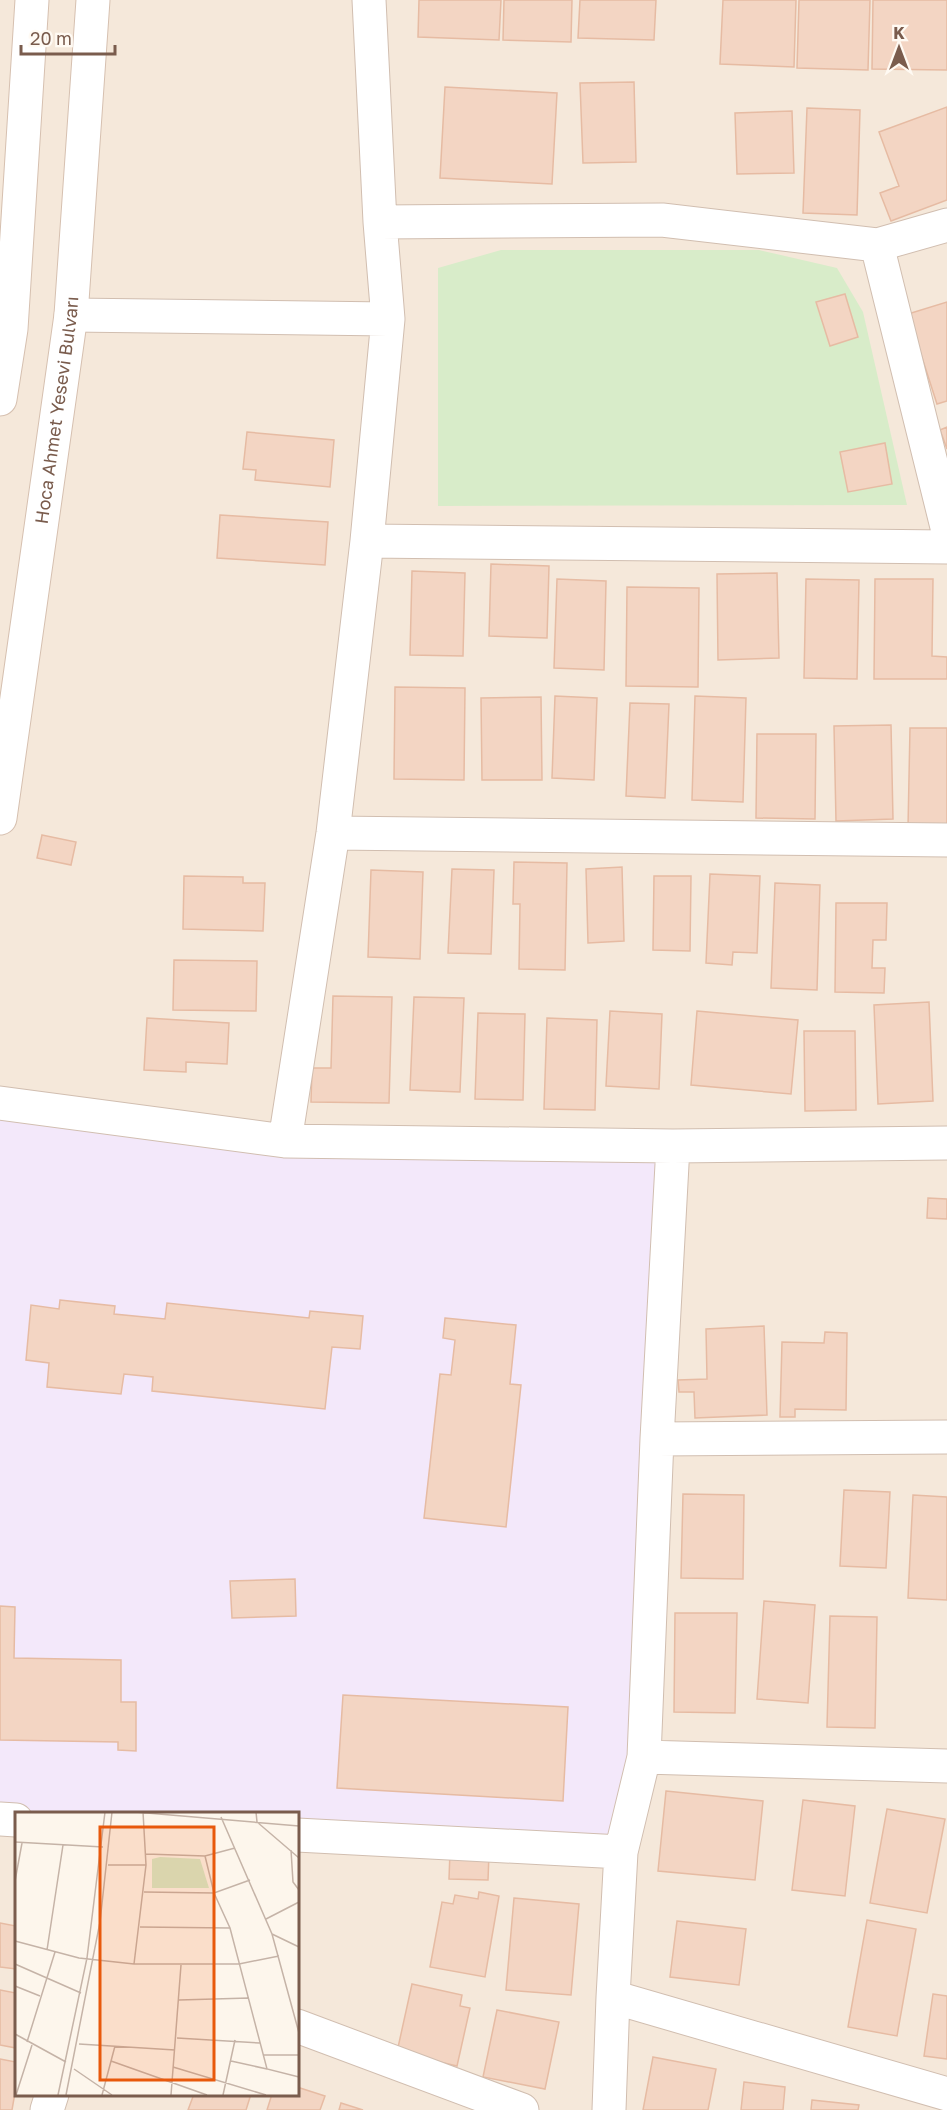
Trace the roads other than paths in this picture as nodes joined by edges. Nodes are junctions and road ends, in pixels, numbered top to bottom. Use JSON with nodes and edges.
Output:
{"nodes":[{"id":1,"x":32,"y":0,"type":"edge"},
{"id":2,"x":93,"y":0,"type":"edge"},
{"id":3,"x":369,"y":0,"type":"edge"},
{"id":4,"x":11,"y":165,"type":"edge"},
{"id":5,"x":380,"y":222,"type":"junction"},
{"id":6,"x":947,"y":225,"type":"edge"},
{"id":7,"x":877,"y":245,"type":"junction"},
{"id":8,"x":71,"y":315,"type":"junction"},
{"id":9,"x":388,"y":319,"type":"junction"},
{"id":10,"x":0,"y":399,"type":"edge"},
{"id":11,"x":947,"y":527,"type":"edge"},
{"id":12,"x":367,"y":541,"type":"junction"},
{"id":13,"x":947,"y":547,"type":"edge"},
{"id":14,"x":0,"y":818,"type":"edge"},
{"id":15,"x":333,"y":833,"type":"junction"},
{"id":16,"x":947,"y":840,"type":"edge"},
{"id":17,"x":0,"y":1103,"type":"edge"},
{"id":18,"x":285,"y":1142,"type":"junction"},
{"id":19,"x":947,"y":1143,"type":"edge"},
{"id":20,"x":673,"y":1146,"type":"junction"},
{"id":21,"x":947,"y":1437,"type":"edge"},
{"id":22,"x":657,"y":1439,"type":"junction"},
{"id":23,"x":644,"y":1756,"type":"junction"},
{"id":24,"x":947,"y":1766,"type":"edge"},
{"id":25,"x":0,"y":1819,"type":"edge"},
{"id":26,"x":15,"y":1820,"type":"edge"},
{"id":27,"x":298,"y":1835,"type":"edge"},
{"id":28,"x":621,"y":1852,"type":"junction"},
{"id":29,"x":613,"y":1997,"type":"junction"},
{"id":30,"x":298,"y":2026,"type":"edge"},
{"id":31,"x":947,"y":2094,"type":"edge"},
{"id":32,"x":52,"y":2095,"type":"edge"},
{"id":33,"x":47,"y":2110,"type":"edge"},
{"id":34,"x":522,"y":2110,"type":"edge"},
{"id":35,"x":609,"y":2110,"type":"edge"}],
"edges":[{"from":1,"to":4,"type":"street"},
{"from":2,"to":8,"type":"street","name":"Hoca Ahmet Yesevi Bulvarı"},
{"from":3,"to":5,"type":"street"},
{"from":4,"to":10,"type":"street"},
{"from":5,"to":7,"type":"street"},
{"from":5,"to":9,"type":"street"},
{"from":6,"to":7,"type":"street"},
{"from":7,"to":11,"type":"street"},
{"from":8,"to":9,"type":"street"},
{"from":8,"to":14,"type":"street","name":"Hoca Ahmet Yesevi Bulvarı"},
{"from":9,"to":12,"type":"street"},
{"from":12,"to":13,"type":"street"},
{"from":12,"to":15,"type":"street"},
{"from":15,"to":16,"type":"street"},
{"from":15,"to":18,"type":"street"},
{"from":17,"to":18,"type":"street"},
{"from":18,"to":20,"type":"street"},
{"from":19,"to":20,"type":"street"},
{"from":20,"to":22,"type":"street"},
{"from":21,"to":22,"type":"street"},
{"from":22,"to":23,"type":"street"},
{"from":23,"to":24,"type":"street"},
{"from":23,"to":28,"type":"street"},
{"from":25,"to":26,"type":"street"},
{"from":27,"to":28,"type":"street"},
{"from":28,"to":29,"type":"street"},
{"from":29,"to":31,"type":"street"},
{"from":29,"to":35,"type":"street"},
{"from":30,"to":34,"type":"street"},
{"from":32,"to":33,"type":"street"}]}
